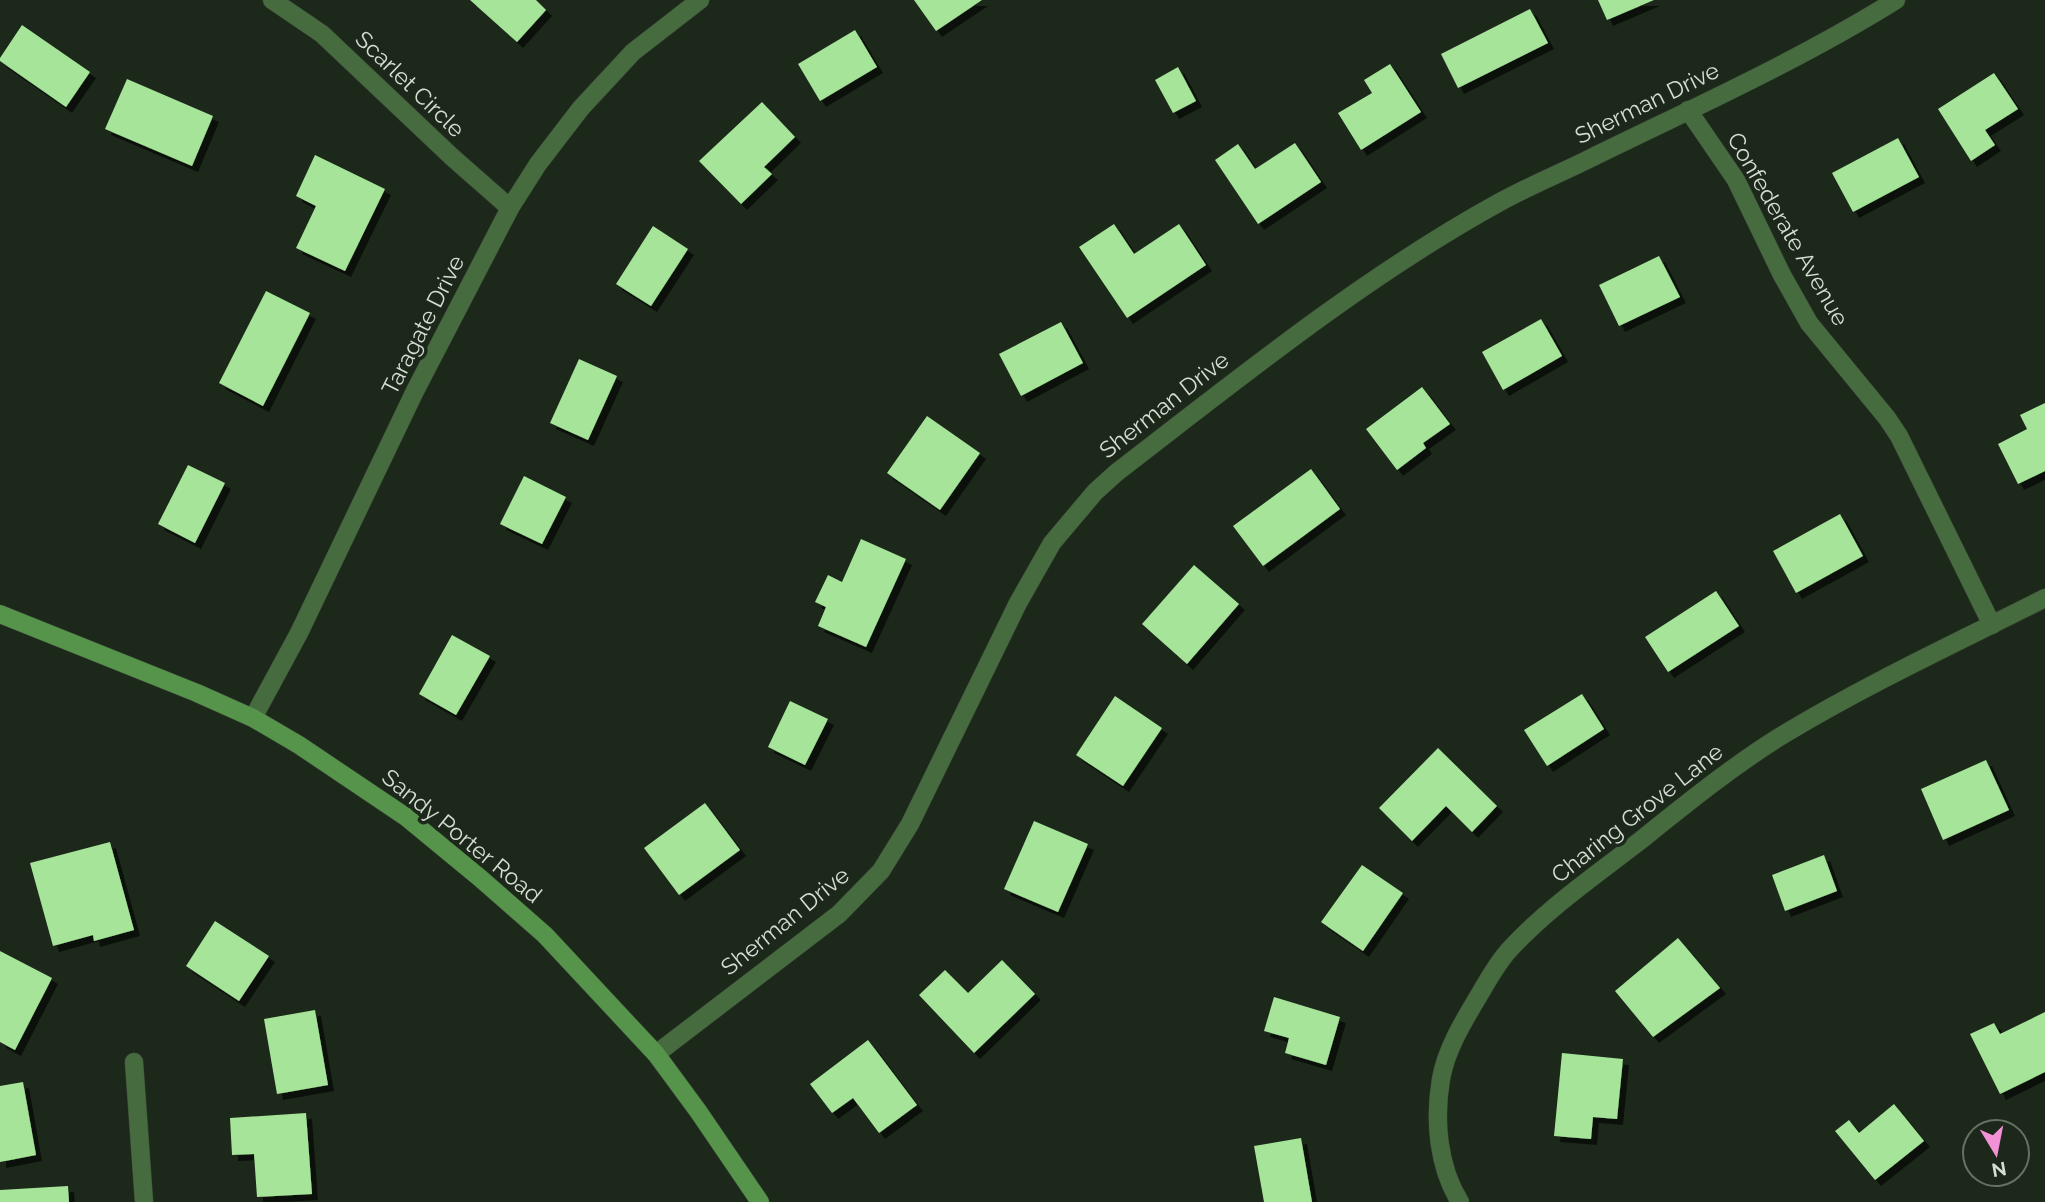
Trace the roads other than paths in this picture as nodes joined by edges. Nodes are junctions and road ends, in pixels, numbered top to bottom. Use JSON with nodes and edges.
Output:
{"nodes":[{"id":1,"x":272,"y":0,"type":"edge"},
{"id":2,"x":699,"y":0,"type":"edge"},
{"id":3,"x":1896,"y":0,"type":"edge"},
{"id":4,"x":1688,"y":110,"type":"junction"},
{"id":5,"x":510,"y":208,"type":"junction"},
{"id":6,"x":2045,"y":598,"type":"edge"},
{"id":7,"x":0,"y":614,"type":"edge"},
{"id":8,"x":1992,"y":625,"type":"junction"},
{"id":9,"x":253,"y":718,"type":"junction"},
{"id":10,"x":656,"y":1054,"type":"junction"},
{"id":11,"x":134,"y":1062,"type":"dead end"},
{"id":12,"x":144,"y":1202,"type":"edge"},
{"id":13,"x":760,"y":1202,"type":"edge"},
{"id":14,"x":1460,"y":1202,"type":"edge"}],
"edges":[{"from":1,"to":5,"type":"street","name":"Scarlet Circle"},
{"from":2,"to":5,"type":"street","name":"Taragate Drive"},
{"from":3,"to":4,"type":"street","name":"Sherman Drive"},
{"from":4,"to":8,"type":"street","name":"Confederate Avenue"},
{"from":4,"to":10,"type":"street","name":"Sherman Drive"},
{"from":5,"to":9,"type":"street","name":"Taragate Drive"},
{"from":6,"to":8,"type":"street","name":"Charing Grove Lane"},
{"from":7,"to":9,"type":"street","name":"Sandy Porter Road"},
{"from":8,"to":14,"type":"street","name":"Charing Grove Lane"},
{"from":9,"to":10,"type":"street","name":"Sandy Porter Road"},
{"from":10,"to":13,"type":"street","name":"Sandy Porter Road"},
{"from":11,"to":12,"type":"street"}]}
